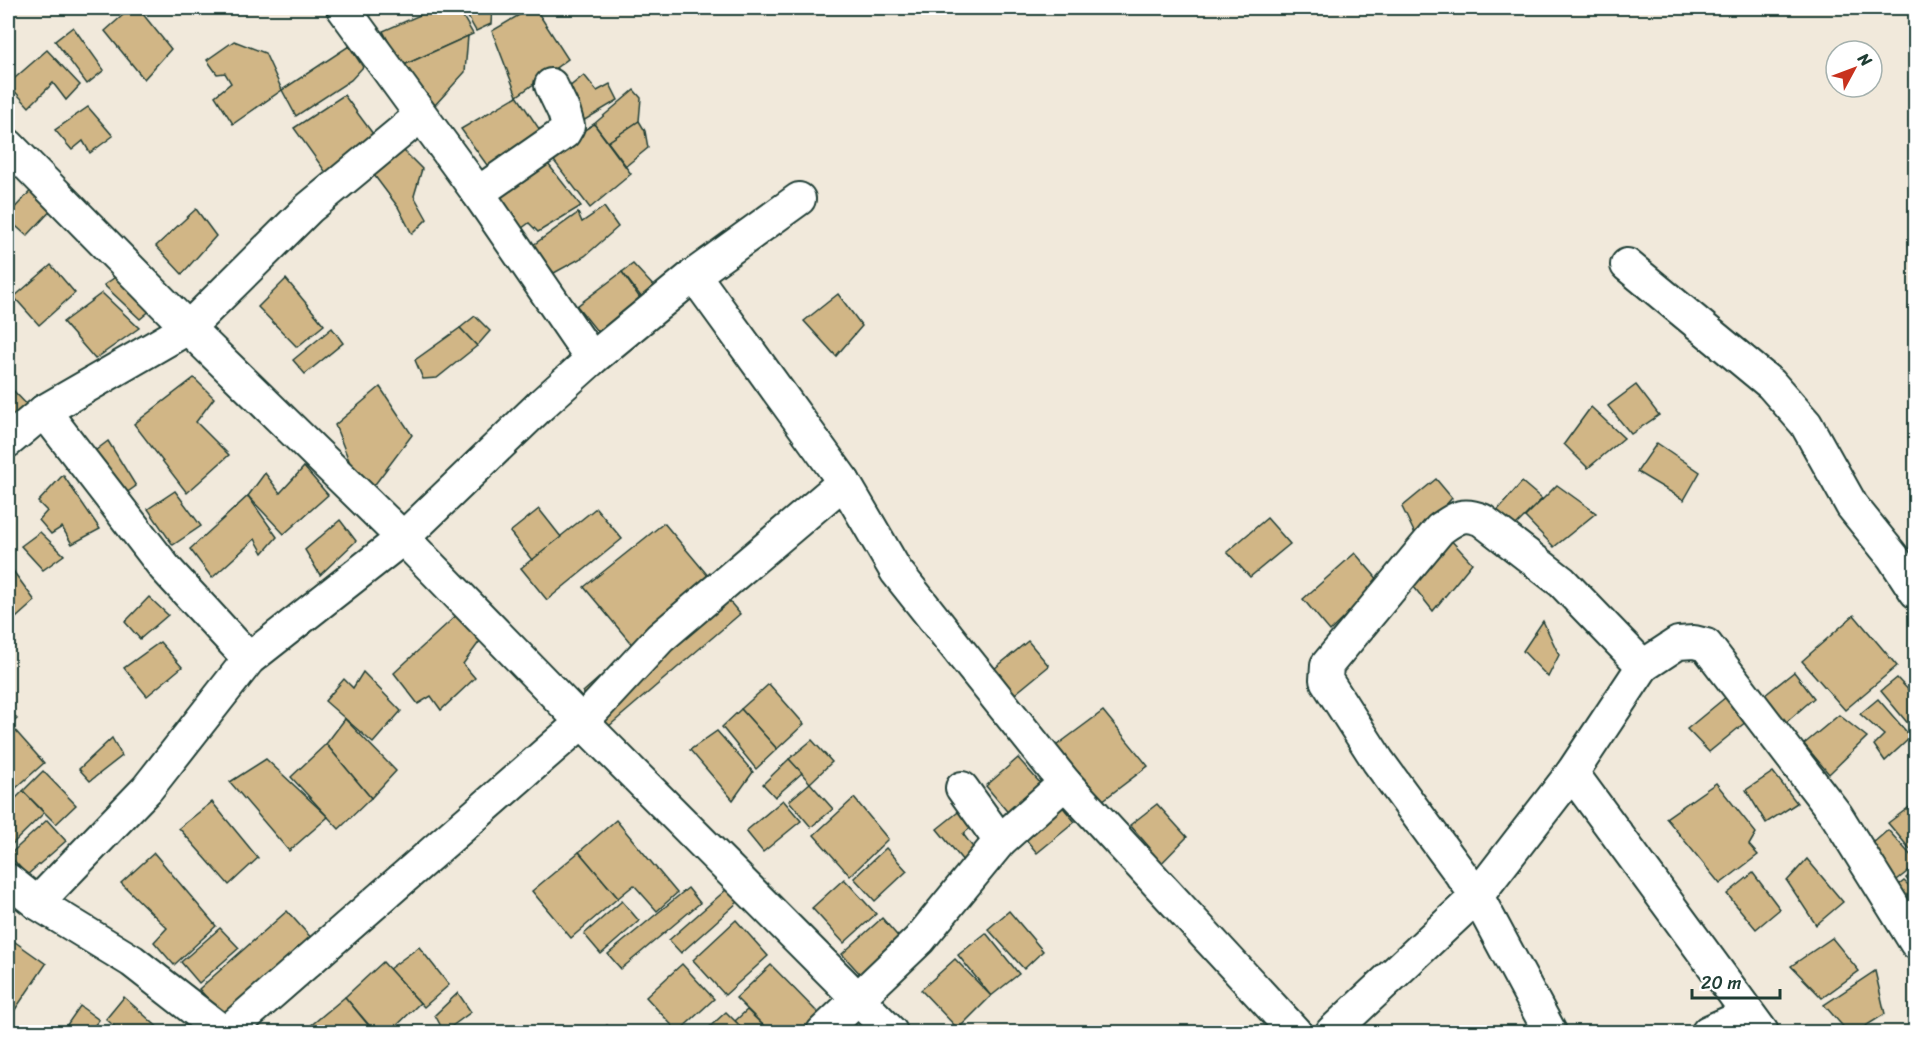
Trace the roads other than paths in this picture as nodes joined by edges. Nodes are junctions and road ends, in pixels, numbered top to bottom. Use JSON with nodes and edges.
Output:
{"nodes":[{"id":1,"x":344,"y":8,"type":"edge"},
{"id":2,"x":551,"y":85,"type":"dead end"},
{"id":3,"x":420,"y":116,"type":"junction"},
{"id":4,"x":8,"y":145,"type":"edge"},
{"id":5,"x":478,"y":193,"type":"junction"},
{"id":6,"x":800,"y":199,"type":"dead end"},
{"id":7,"x":1627,"y":265,"type":"dead end"},
{"id":8,"x":694,"y":274,"type":"junction"},
{"id":9,"x":188,"y":328,"type":"junction"},
{"id":10,"x":592,"y":359,"type":"junction"},
{"id":11,"x":44,"y":411,"type":"junction"},
{"id":12,"x":8,"y":441,"type":"edge"},
{"id":13,"x":844,"y":482,"type":"junction"},
{"id":14,"x":403,"y":538,"type":"junction"},
{"id":15,"x":1916,"y":592,"type":"edge"},
{"id":16,"x":249,"y":659,"type":"junction"},
{"id":17,"x":1643,"y":666,"type":"junction"},
{"id":18,"x":582,"y":722,"type":"junction"},
{"id":19,"x":1572,"y":773,"type":"junction"},
{"id":20,"x":1065,"y":783,"type":"junction"},
{"id":21,"x":962,"y":788,"type":"dead end"},
{"id":22,"x":1000,"y":841,"type":"junction"},
{"id":23,"x":8,"y":880,"type":"edge"},
{"id":24,"x":1477,"y":896,"type":"junction"},
{"id":25,"x":37,"y":903,"type":"junction"},
{"id":26,"x":1916,"y":943,"type":"edge"},
{"id":27,"x":858,"y":998,"type":"junction"},
{"id":28,"x":1755,"y":1023,"type":"edge"},
{"id":29,"x":225,"y":1032,"type":"edge"},
{"id":30,"x":823,"y":1032,"type":"edge"},
{"id":31,"x":891,"y":1032,"type":"edge"},
{"id":32,"x":1295,"y":1032,"type":"edge"},
{"id":33,"x":1332,"y":1032,"type":"edge"},
{"id":34,"x":1550,"y":1032,"type":"edge"},
{"id":35,"x":1708,"y":1032,"type":"edge"}],
"edges":[{"from":1,"to":3,"type":"street"},
{"from":2,"to":5,"type":"street"},
{"from":3,"to":5,"type":"street"},
{"from":3,"to":9,"type":"street"},
{"from":4,"to":9,"type":"street"},
{"from":5,"to":10,"type":"street"},
{"from":6,"to":8,"type":"street"},
{"from":7,"to":15,"type":"street"},
{"from":8,"to":10,"type":"street"},
{"from":8,"to":13,"type":"street"},
{"from":9,"to":11,"type":"street"},
{"from":9,"to":14,"type":"street"},
{"from":10,"to":14,"type":"street"},
{"from":11,"to":12,"type":"street"},
{"from":11,"to":16,"type":"street"},
{"from":13,"to":18,"type":"street"},
{"from":13,"to":20,"type":"street"},
{"from":14,"to":16,"type":"street"},
{"from":14,"to":18,"type":"street"},
{"from":16,"to":25,"type":"street"},
{"from":17,"to":19,"type":"street"},
{"from":17,"to":24,"type":"street"},
{"from":17,"to":26,"type":"street"},
{"from":18,"to":27,"type":"street"},
{"from":18,"to":29,"type":"street"},
{"from":19,"to":24,"type":"street"},
{"from":19,"to":28,"type":"street"},
{"from":20,"to":22,"type":"street"},
{"from":20,"to":32,"type":"street"},
{"from":21,"to":22,"type":"street"},
{"from":22,"to":27,"type":"street"},
{"from":23,"to":25,"type":"street"},
{"from":24,"to":33,"type":"street"},
{"from":24,"to":34,"type":"street"},
{"from":25,"to":29,"type":"street"},
{"from":27,"to":30,"type":"street"},
{"from":27,"to":31,"type":"street"},
{"from":28,"to":35,"type":"street"}]}
